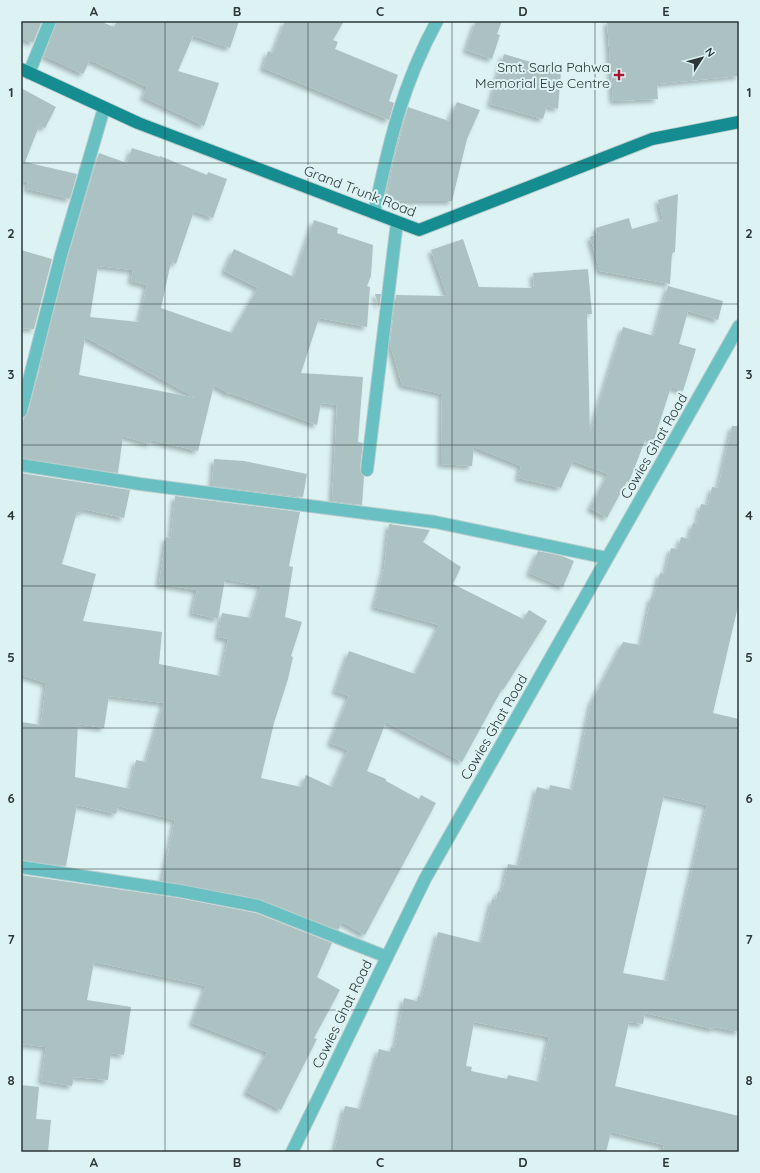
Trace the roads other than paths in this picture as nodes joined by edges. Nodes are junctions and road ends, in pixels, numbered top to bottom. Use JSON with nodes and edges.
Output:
{"nodes":[{"id":1,"x":50,"y":21,"type":"edge"},
{"id":2,"x":437,"y":21,"type":"edge"},
{"id":3,"x":25,"y":71,"type":"edge"},
{"id":4,"x":104,"y":108,"type":"junction"},
{"id":5,"x":739,"y":122,"type":"edge"},
{"id":6,"x":374,"y":213,"type":"junction"},
{"id":7,"x":397,"y":222,"type":"junction"},
{"id":8,"x":739,"y":326,"type":"edge"},
{"id":9,"x":21,"y":411,"type":"edge"},
{"id":10,"x":21,"y":465,"type":"edge"},
{"id":11,"x":367,"y":470,"type":"dead end"},
{"id":12,"x":607,"y":558,"type":"junction"},
{"id":13,"x":21,"y":867,"type":"edge"},
{"id":14,"x":387,"y":956,"type":"junction"},
{"id":15,"x":292,"y":1152,"type":"edge"}],
"edges":[{"from":1,"to":3,"type":"street"},
{"from":2,"to":6,"type":"street"},
{"from":3,"to":4,"type":"main road","name":"Grand Trunk Road"},
{"from":4,"to":6,"type":"main road","name":"Grand Trunk Road"},
{"from":4,"to":9,"type":"street"},
{"from":5,"to":7,"type":"main road","name":"Grand Trunk Road"},
{"from":6,"to":7,"type":"main road","name":"Grand Trunk Road"},
{"from":7,"to":11,"type":"street"},
{"from":8,"to":12,"type":"street","name":"Cowies Ghat Road"},
{"from":10,"to":12,"type":"street"},
{"from":12,"to":14,"type":"street","name":"Cowies Ghat Road"},
{"from":13,"to":14,"type":"street"},
{"from":14,"to":15,"type":"street","name":"Cowies Ghat Road"}]}
